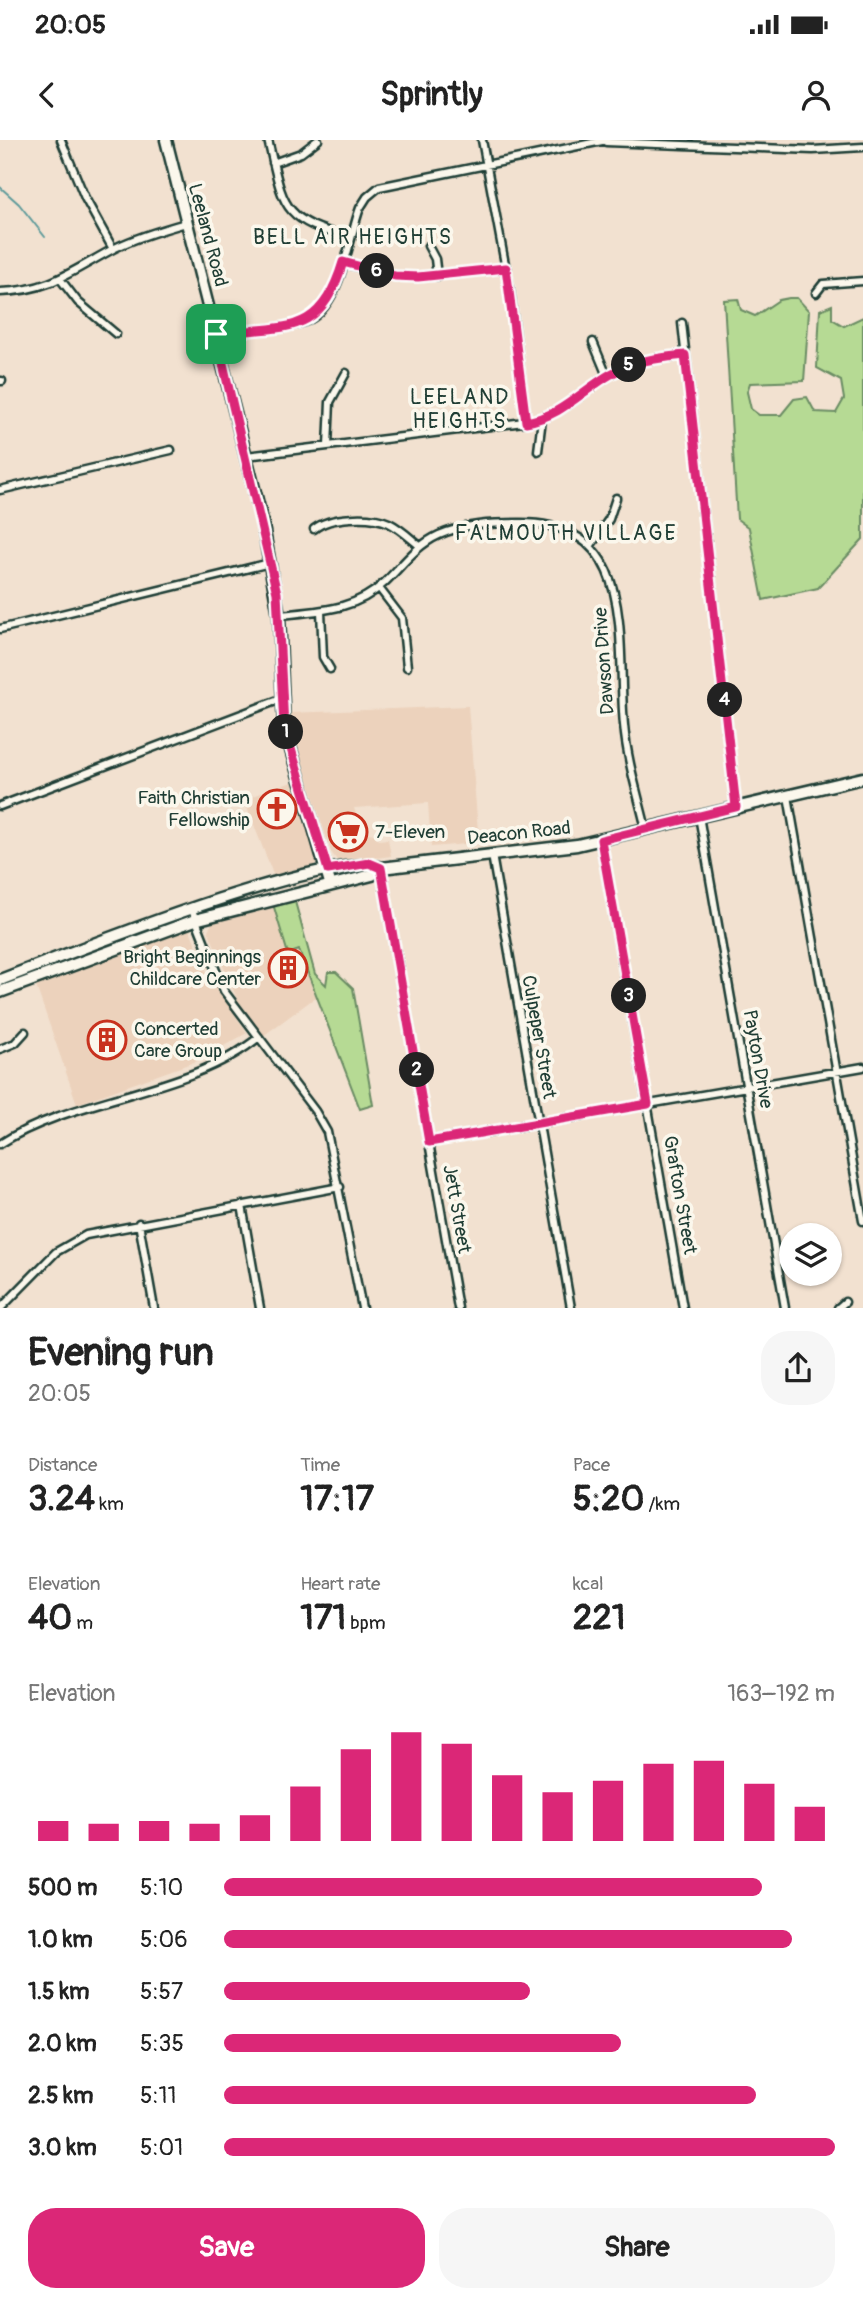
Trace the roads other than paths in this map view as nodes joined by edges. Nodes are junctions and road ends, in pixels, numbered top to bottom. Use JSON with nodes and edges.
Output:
{"nodes":[{"id":1,"x":61,"y":140,"type":"edge"},
{"id":2,"x":166,"y":140,"type":"edge"},
{"id":3,"x":268,"y":140,"type":"edge"},
{"id":4,"x":318,"y":140,"type":"edge"},
{"id":5,"x":482,"y":140,"type":"edge"},
{"id":6,"x":607,"y":141,"type":"edge"},
{"id":7,"x":863,"y":147,"type":"edge"},
{"id":8,"x":273,"y":163,"type":"junction"},
{"id":9,"x":487,"y":164,"type":"junction"},
{"id":10,"x":186,"y":223,"type":"junction"},
{"id":11,"x":350,"y":238,"type":"junction"},
{"id":12,"x":428,"y":246,"type":"dead end"},
{"id":13,"x":113,"y":249,"type":"junction"},
{"id":14,"x":343,"y":262,"type":"junction"},
{"id":15,"x":506,"y":268,"type":"junction"},
{"id":16,"x":437,"y":276,"type":"junction"},
{"id":17,"x":61,"y":279,"type":"junction"},
{"id":18,"x":863,"y":281,"type":"edge"},
{"id":19,"x":0,"y":292,"type":"edge"},
{"id":20,"x":816,"y":293,"type":"dead end"},
{"id":21,"x":682,"y":323,"type":"dead end"},
{"id":22,"x":116,"y":334,"type":"dead end"},
{"id":23,"x":216,"y":334,"type":"junction"},
{"id":24,"x":593,"y":342,"type":"dead end"},
{"id":25,"x":685,"y":355,"type":"junction"},
{"id":26,"x":346,"y":373,"type":"dead end"},
{"id":27,"x":607,"y":376,"type":"junction"},
{"id":28,"x":542,"y":419,"type":"junction"},
{"id":29,"x":526,"y":422,"type":"junction"},
{"id":30,"x":328,"y":446,"type":"junction"},
{"id":31,"x":171,"y":450,"type":"dead end"},
{"id":32,"x":538,"y":451,"type":"dead end"},
{"id":33,"x":246,"y":456,"type":"junction"},
{"id":34,"x":0,"y":490,"type":"edge"},
{"id":35,"x":616,"y":498,"type":"dead end"},
{"id":36,"x":314,"y":529,"type":"dead end"},
{"id":37,"x":591,"y":545,"type":"junction"},
{"id":38,"x":420,"y":547,"type":"junction"},
{"id":39,"x":271,"y":563,"type":"junction"},
{"id":40,"x":379,"y":588,"type":"junction"},
{"id":41,"x":321,"y":611,"type":"junction"},
{"id":42,"x":279,"y":615,"type":"junction"},
{"id":43,"x":0,"y":629,"type":"edge"},
{"id":44,"x":407,"y":667,"type":"dead end"},
{"id":45,"x":330,"y":669,"type":"dead end"},
{"id":46,"x":281,"y":699,"type":"junction"},
{"id":47,"x":863,"y":778,"type":"edge"},
{"id":48,"x":788,"y":796,"type":"junction"},
{"id":49,"x":0,"y":806,"type":"edge"},
{"id":50,"x":736,"y":807,"type":"junction"},
{"id":51,"x":699,"y":816,"type":"junction"},
{"id":52,"x":646,"y":830,"type":"junction"},
{"id":53,"x":601,"y":840,"type":"junction"},
{"id":54,"x":492,"y":855,"type":"junction"},
{"id":55,"x":381,"y":868,"type":"junction"},
{"id":56,"x":328,"y":870,"type":"junction"},
{"id":57,"x":330,"y":883,"type":"junction"},
{"id":58,"x":194,"y":915,"type":"junction"},
{"id":59,"x":0,"y":980,"type":"edge"},
{"id":60,"x":0,"y":992,"type":"edge"},
{"id":61,"x":25,"y":1032,"type":"dead end"},
{"id":62,"x":258,"y":1037,"type":"junction"},
{"id":63,"x":0,"y":1049,"type":"edge"},
{"id":64,"x":863,"y":1067,"type":"edge"},
{"id":65,"x":835,"y":1072,"type":"junction"},
{"id":66,"x":747,"y":1087,"type":"junction"},
{"id":67,"x":648,"y":1104,"type":"junction"},
{"id":68,"x":538,"y":1123,"type":"junction"},
{"id":69,"x":429,"y":1142,"type":"junction"},
{"id":70,"x":0,"y":1144,"type":"edge"},
{"id":71,"x":340,"y":1187,"type":"junction"},
{"id":72,"x":242,"y":1205,"type":"junction"},
{"id":73,"x":863,"y":1221,"type":"edge"},
{"id":74,"x":139,"y":1223,"type":"junction"},
{"id":75,"x":845,"y":1302,"type":"dead end"},
{"id":76,"x":1,"y":1308,"type":"edge"},
{"id":77,"x":154,"y":1308,"type":"edge"},
{"id":78,"x":260,"y":1308,"type":"edge"},
{"id":79,"x":362,"y":1308,"type":"edge"},
{"id":80,"x":458,"y":1308,"type":"edge"},
{"id":81,"x":571,"y":1308,"type":"edge"},
{"id":82,"x":683,"y":1308,"type":"edge"},
{"id":83,"x":785,"y":1308,"type":"edge"},
{"id":84,"x":838,"y":1308,"type":"edge"}],
"edges":[{"from":1,"to":13,"type":"street"},
{"from":2,"to":10,"type":"main road","name":"Leeland Road"},
{"from":3,"to":8,"type":"street"},
{"from":4,"to":8,"type":"street"},
{"from":5,"to":9,"type":"street"},
{"from":6,"to":7,"type":"street"},
{"from":6,"to":9,"type":"street"},
{"from":8,"to":11,"type":"street"},
{"from":9,"to":11,"type":"street"},
{"from":9,"to":15,"type":"street"},
{"from":10,"to":13,"type":"street"},
{"from":10,"to":23,"type":"main road","name":"Leeland Road"},
{"from":11,"to":14,"type":"street"},
{"from":12,"to":16,"type":"street"},
{"from":13,"to":17,"type":"street"},
{"from":14,"to":16,"type":"street"},
{"from":14,"to":23,"type":"street"},
{"from":15,"to":16,"type":"street"},
{"from":15,"to":29,"type":"street"},
{"from":17,"to":19,"type":"street"},
{"from":17,"to":22,"type":"street"},
{"from":18,"to":20,"type":"street"},
{"from":21,"to":25,"type":"street"},
{"from":23,"to":33,"type":"main road","name":"Leeland Road"},
{"from":24,"to":27,"type":"street"},
{"from":25,"to":27,"type":"street"},
{"from":25,"to":50,"type":"street"},
{"from":26,"to":30,"type":"street"},
{"from":27,"to":28,"type":"street"},
{"from":28,"to":29,"type":"street"},
{"from":28,"to":32,"type":"street"},
{"from":29,"to":30,"type":"street"},
{"from":30,"to":33,"type":"street"},
{"from":31,"to":34,"type":"street"},
{"from":33,"to":39,"type":"main road","name":"Leeland Road"},
{"from":35,"to":37,"type":"street"},
{"from":36,"to":38,"type":"street"},
{"from":37,"to":38,"type":"street"},
{"from":37,"to":52,"type":"street","name":"Dawson Drive"},
{"from":38,"to":40,"type":"street"},
{"from":39,"to":42,"type":"main road","name":"Leeland Road"},
{"from":39,"to":43,"type":"street"},
{"from":40,"to":41,"type":"street"},
{"from":40,"to":44,"type":"street"},
{"from":41,"to":42,"type":"street"},
{"from":41,"to":45,"type":"street"},
{"from":42,"to":46,"type":"main road","name":"Leeland Road"},
{"from":46,"to":49,"type":"street"},
{"from":46,"to":56,"type":"main road","name":"Leeland Road"},
{"from":47,"to":48,"type":"main road","name":"Deacon Road"},
{"from":48,"to":50,"type":"main road","name":"Deacon Road"},
{"from":48,"to":65,"type":"street"},
{"from":50,"to":51,"type":"main road","name":"Deacon Road"},
{"from":51,"to":52,"type":"main road","name":"Deacon Road"},
{"from":51,"to":66,"type":"street","name":"Payton Drive"},
{"from":52,"to":53,"type":"main road","name":"Deacon Road"},
{"from":53,"to":54,"type":"main road","name":"Deacon Road"},
{"from":53,"to":67,"type":"street","name":"Grafton Street"},
{"from":54,"to":55,"type":"main road","name":"Deacon Road"},
{"from":54,"to":68,"type":"street","name":"Culpeper Street"},
{"from":55,"to":56,"type":"main road","name":"Deacon Road"},
{"from":55,"to":57,"type":"main road","name":"Deacon Road"},
{"from":55,"to":69,"type":"street","name":"Jett Street"},
{"from":56,"to":57,"type":"main road"},
{"from":56,"to":58,"type":"main road","name":"Deacon Road"},
{"from":57,"to":58,"type":"main road","name":"Deacon Road"},
{"from":58,"to":59,"type":"main road","name":"Deacon Road"},
{"from":58,"to":60,"type":"main road","name":"Deacon Road"},
{"from":58,"to":62,"type":"street"},
{"from":61,"to":63,"type":"street"},
{"from":62,"to":70,"type":"street"},
{"from":62,"to":71,"type":"street"},
{"from":64,"to":65,"type":"street"},
{"from":65,"to":66,"type":"street"},
{"from":65,"to":73,"type":"street"},
{"from":66,"to":67,"type":"street"},
{"from":66,"to":83,"type":"street","name":"Payton Drive"},
{"from":67,"to":68,"type":"street"},
{"from":67,"to":82,"type":"street","name":"Grafton Street"},
{"from":68,"to":69,"type":"street"},
{"from":68,"to":81,"type":"street","name":"Culpeper Street"},
{"from":69,"to":80,"type":"street","name":"Jett Street"},
{"from":71,"to":72,"type":"street"},
{"from":71,"to":79,"type":"street"},
{"from":72,"to":74,"type":"street"},
{"from":72,"to":78,"type":"street"},
{"from":74,"to":76,"type":"street"},
{"from":74,"to":77,"type":"street"},
{"from":75,"to":84,"type":"street"}]}
